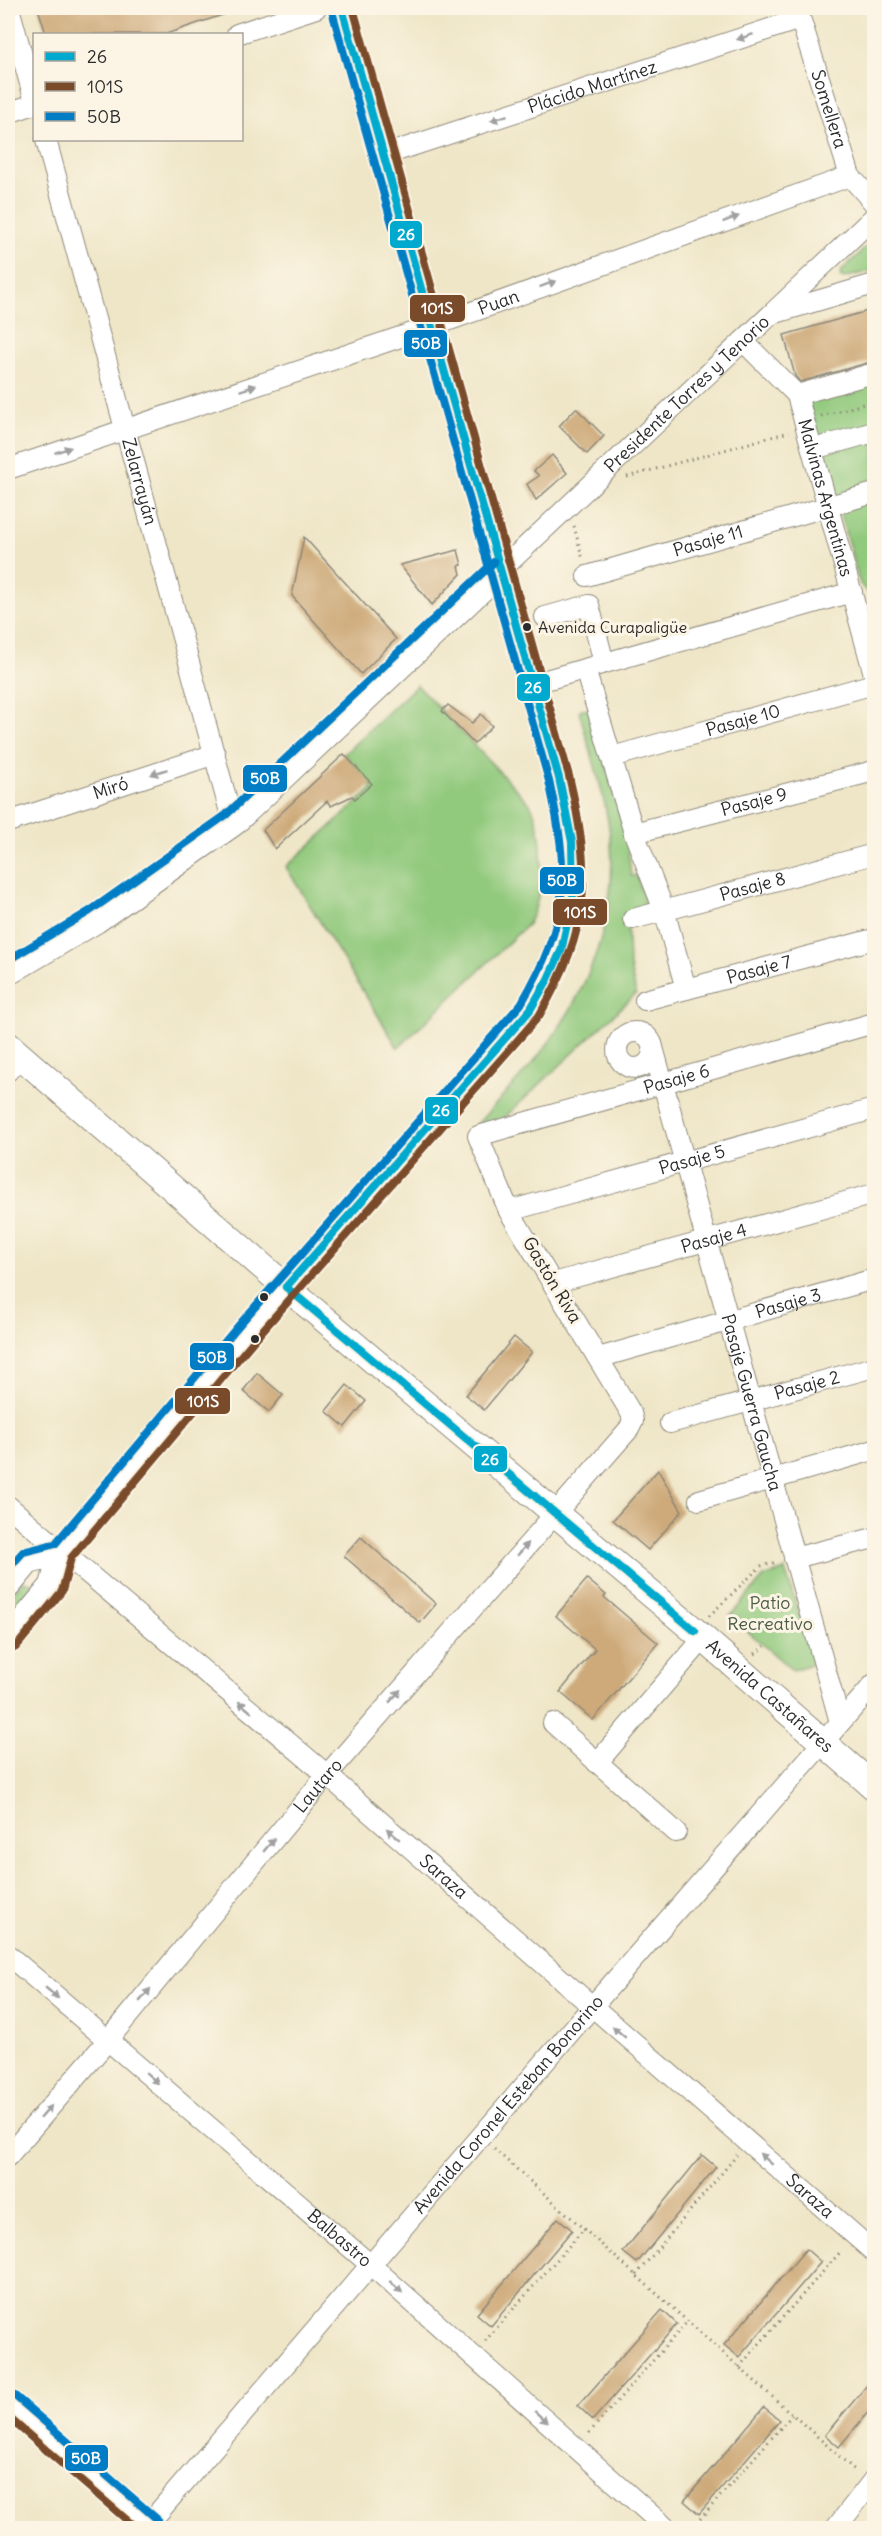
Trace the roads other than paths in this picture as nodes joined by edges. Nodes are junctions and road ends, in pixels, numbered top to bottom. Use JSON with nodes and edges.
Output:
{"nodes":[{"id":1,"x":9,"y":8,"type":"edge"},
{"id":2,"x":316,"y":8,"type":"edge"},
{"id":3,"x":342,"y":8,"type":"edge"},
{"id":4,"x":798,"y":13,"type":"edge"},
{"id":5,"x":240,"y":33,"type":"edge"},
{"id":6,"x":33,"y":94,"type":"edge"},
{"id":7,"x":33,"y":104,"type":"edge"},
{"id":8,"x":8,"y":113,"type":"edge"},
{"id":9,"x":46,"y":141,"type":"edge"},
{"id":10,"x":384,"y":155,"type":"junction"},
{"id":11,"x":850,"y":176,"type":"junction"},
{"id":12,"x":874,"y":203,"type":"edge"},
{"id":13,"x":874,"y":217,"type":"edge"},
{"id":14,"x":874,"y":284,"type":"edge"},
{"id":15,"x":772,"y":314,"type":"junction"},
{"id":16,"x":434,"y":326,"type":"junction"},
{"id":17,"x":743,"y":341,"type":"junction"},
{"id":18,"x":874,"y":373,"type":"edge"},
{"id":19,"x":797,"y":395,"type":"junction"},
{"id":20,"x":127,"y":429,"type":"junction"},
{"id":21,"x":874,"y":432,"type":"edge"},
{"id":22,"x":824,"y":446,"type":"dead end"},
{"id":23,"x":8,"y":468,"type":"edge"},
{"id":24,"x":874,"y":493,"type":"edge"},
{"id":25,"x":828,"y":507,"type":"junction"},
{"id":26,"x":501,"y":570,"type":"junction"},
{"id":27,"x":587,"y":576,"type":"dead end"},
{"id":28,"x":852,"y":592,"type":"junction"},
{"id":29,"x":545,"y":617,"type":"dead end"},
{"id":30,"x":868,"y":630,"type":"edge"},
{"id":31,"x":604,"y":663,"type":"junction"},
{"id":32,"x":585,"y":669,"type":"junction"},
{"id":33,"x":874,"y":674,"type":"edge"},
{"id":34,"x":532,"y":684,"type":"junction"},
{"id":35,"x":874,"y":684,"type":"edge"},
{"id":36,"x":214,"y":754,"type":"junction"},
{"id":37,"x":612,"y":757,"type":"junction"},
{"id":38,"x":874,"y":771,"type":"edge"},
{"id":39,"x":8,"y":822,"type":"edge"},
{"id":40,"x":233,"y":823,"type":"junction"},
{"id":41,"x":634,"y":833,"type":"junction"},
{"id":42,"x":874,"y":854,"type":"edge"},
{"id":43,"x":663,"y":910,"type":"junction"},
{"id":44,"x":633,"y":919,"type":"dead end"},
{"id":45,"x":874,"y":939,"type":"edge"},
{"id":46,"x":8,"y":972,"type":"edge"},
{"id":47,"x":686,"y":989,"type":"junction"},
{"id":48,"x":645,"y":1000,"type":"dead end"},
{"id":49,"x":874,"y":1023,"type":"edge"},
{"id":50,"x":652,"y":1044,"type":"junction"},
{"id":51,"x":12,"y":1057,"type":"edge"},
{"id":52,"x":629,"y":1068,"type":"junction"},
{"id":53,"x":663,"y":1083,"type":"junction"},
{"id":54,"x":874,"y":1109,"type":"edge"},
{"id":55,"x":478,"y":1136,"type":"joint"},
{"id":56,"x":685,"y":1162,"type":"junction"},
{"id":57,"x":874,"y":1194,"type":"edge"},
{"id":58,"x":509,"y":1210,"type":"junction"},
{"id":59,"x":706,"y":1240,"type":"junction"},
{"id":60,"x":874,"y":1279,"type":"edge"},
{"id":61,"x":554,"y":1283,"type":"junction"},
{"id":62,"x":286,"y":1287,"type":"junction"},
{"id":63,"x":729,"y":1321,"type":"junction"},
{"id":64,"x":598,"y":1358,"type":"junction"},
{"id":65,"x":874,"y":1367,"type":"edge"},
{"id":66,"x":751,"y":1401,"type":"junction"},
{"id":67,"x":633,"y":1421,"type":"joint"},
{"id":68,"x":670,"y":1423,"type":"dead end"},
{"id":69,"x":874,"y":1450,"type":"edge"},
{"id":70,"x":772,"y":1479,"type":"junction"},
{"id":71,"x":699,"y":1500,"type":"dead end"},
{"id":72,"x":8,"y":1506,"type":"edge"},
{"id":73,"x":555,"y":1512,"type":"junction"},
{"id":74,"x":874,"y":1538,"type":"edge"},
{"id":75,"x":61,"y":1553,"type":"junction"},
{"id":76,"x":794,"y":1558,"type":"junction"},
{"id":77,"x":8,"y":1585,"type":"edge"},
{"id":78,"x":699,"y":1635,"type":"junction"},
{"id":79,"x":8,"y":1640,"type":"edge"},
{"id":80,"x":874,"y":1684,"type":"edge"},
{"id":81,"x":840,"y":1722,"type":"junction"},
{"id":82,"x":553,"y":1723,"type":"dead end"},
{"id":83,"x":822,"y":1742,"type":"junction"},
{"id":84,"x":597,"y":1763,"type":"junction"},
{"id":85,"x":327,"y":1775,"type":"junction"},
{"id":86,"x":874,"y":1787,"type":"edge"},
{"id":87,"x":676,"y":1832,"type":"dead end"},
{"id":88,"x":8,"y":1955,"type":"edge"},
{"id":89,"x":591,"y":2008,"type":"junction"},
{"id":90,"x":108,"y":2040,"type":"junction"},
{"id":91,"x":8,"y":2156,"type":"edge"},
{"id":92,"x":874,"y":2252,"type":"edge"},
{"id":93,"x":372,"y":2266,"type":"junction"},
{"id":94,"x":8,"y":2404,"type":"edge"},
{"id":95,"x":873,"y":2481,"type":"edge"},
{"id":96,"x":148,"y":2528,"type":"edge"},
{"id":97,"x":666,"y":2529,"type":"edge"},
{"id":98,"x":836,"y":2529,"type":"edge"}],
"edges":[{"from":1,"to":6,"type":"street"},
{"from":2,"to":5,"type":"street"},
{"from":3,"to":10,"type":"main road"},
{"from":4,"to":10,"type":"street","name":"Plácido Martínez","one_way":true},
{"from":4,"to":11,"type":"street","name":"Somellera"},
{"from":7,"to":8,"type":"street"},
{"from":9,"to":20,"type":"street","name":"Zelarrayán"},
{"from":10,"to":16,"type":"main road"},
{"from":11,"to":12,"type":"street","name":"Somellera"},
{"from":16,"to":11,"type":"street","name":"Puan","one_way":true},
{"from":13,"to":15,"type":"street","name":"Presidente Torres y Tenorio"},
{"from":14,"to":15,"type":"street"},
{"from":15,"to":17,"type":"street","name":"Presidente Torres y Tenorio"},
{"from":20,"to":16,"type":"street","name":"Puan","one_way":true},
{"from":16,"to":26,"type":"main road"},
{"from":17,"to":19,"type":"street","name":"Malvinas Argentinas"},
{"from":17,"to":26,"type":"street","name":"Presidente Torres y Tenorio"},
{"from":18,"to":19,"type":"street"},
{"from":19,"to":25,"type":"street","name":"Malvinas Argentinas"},
{"from":23,"to":20,"type":"street","name":"Puan","one_way":true},
{"from":20,"to":36,"type":"street","name":"Zelarrayán"},
{"from":21,"to":22,"type":"street"},
{"from":24,"to":25,"type":"street","name":"Pasaje 11"},
{"from":25,"to":27,"type":"street","name":"Pasaje 11"},
{"from":25,"to":28,"type":"street","name":"Malvinas Argentinas"},
{"from":26,"to":34,"type":"main road"},
{"from":26,"to":40,"type":"main road"},
{"from":28,"to":30,"type":"street","name":"Malvinas Argentinas"},
{"from":28,"to":31,"type":"street"},
{"from":29,"to":31,"type":"street"},
{"from":30,"to":33,"type":"street","name":"Malvinas Argentinas"},
{"from":31,"to":32,"type":"street"},
{"from":32,"to":34,"type":"street"},
{"from":32,"to":37,"type":"street"},
{"from":34,"to":62,"type":"main road"},
{"from":35,"to":37,"type":"street","name":"Pasaje 10"},
{"from":36,"to":39,"type":"street","name":"Miró","one_way":true},
{"from":36,"to":40,"type":"street","name":"Zelarrayán"},
{"from":37,"to":41,"type":"street"},
{"from":38,"to":41,"type":"street","name":"Pasaje 9"},
{"from":40,"to":46,"type":"main road"},
{"from":41,"to":43,"type":"street"},
{"from":42,"to":43,"type":"street","name":"Pasaje 8"},
{"from":43,"to":44,"type":"street","name":"Pasaje 8"},
{"from":43,"to":47,"type":"street"},
{"from":45,"to":47,"type":"street","name":"Pasaje 7"},
{"from":47,"to":48,"type":"street","name":"Pasaje 7"},
{"from":49,"to":53,"type":"street","name":"Pasaje 6"},
{"from":50,"to":52,"type":"street"},
{"from":50,"to":52,"type":"street"},
{"from":50,"to":53,"type":"street","name":"Pasaje Guerra Gaucha"},
{"from":51,"to":62,"type":"main road","name":"Avenida Castañares"},
{"from":52,"to":53,"type":"street"},
{"from":53,"to":55,"type":"street","name":"Pasaje 6"},
{"from":53,"to":56,"type":"street","name":"Pasaje Guerra Gaucha"},
{"from":54,"to":56,"type":"street","name":"Pasaje 5"},
{"from":55,"to":58,"type":"street","name":"Gastón Riva"},
{"from":56,"to":58,"type":"street","name":"Pasaje 5"},
{"from":56,"to":59,"type":"street","name":"Pasaje Guerra Gaucha"},
{"from":57,"to":59,"type":"street","name":"Pasaje 4"},
{"from":58,"to":61,"type":"street","name":"Gastón Riva"},
{"from":59,"to":61,"type":"street","name":"Pasaje 4"},
{"from":59,"to":63,"type":"street","name":"Pasaje Guerra Gaucha"},
{"from":60,"to":63,"type":"street","name":"Pasaje 3"},
{"from":61,"to":64,"type":"street","name":"Gastón Riva"},
{"from":62,"to":73,"type":"main road","name":"Avenida Castañares"},
{"from":62,"to":75,"type":"main road"},
{"from":63,"to":64,"type":"street","name":"Pasaje 3"},
{"from":63,"to":66,"type":"street","name":"Pasaje Guerra Gaucha"},
{"from":64,"to":67,"type":"street","name":"Gastón Riva"},
{"from":65,"to":66,"type":"street","name":"Pasaje 2"},
{"from":66,"to":68,"type":"street","name":"Pasaje 2"},
{"from":66,"to":70,"type":"street","name":"Pasaje Guerra Gaucha"},
{"from":67,"to":73,"type":"street","name":"Lautaro"},
{"from":69,"to":70,"type":"street"},
{"from":70,"to":71,"type":"street"},
{"from":70,"to":76,"type":"street","name":"Pasaje Guerra Gaucha"},
{"from":72,"to":75,"type":"street","name":"Saraza"},
{"from":73,"to":78,"type":"main road","name":"Avenida Castañares"},
{"from":85,"to":73,"type":"street","name":"Lautaro","one_way":true},
{"from":74,"to":76,"type":"street"},
{"from":75,"to":77,"type":"main road"},
{"from":75,"to":79,"type":"main road"},
{"from":85,"to":75,"type":"street","name":"Saraza","one_way":true},
{"from":76,"to":81,"type":"street","name":"Pasaje Guerra Gaucha"},
{"from":78,"to":83,"type":"main road","name":"Avenida Castañares"},
{"from":78,"to":84,"type":"street"},
{"from":80,"to":81,"type":"street","name":"Avenida Coronel Esteban Bonorino"},
{"from":81,"to":83,"type":"street","name":"Avenida Coronel Esteban Bonorino"},
{"from":82,"to":84,"type":"street"},
{"from":83,"to":86,"type":"main road","name":"Avenida Castañares"},
{"from":83,"to":89,"type":"street","name":"Avenida Coronel Esteban Bonorino"},
{"from":84,"to":87,"type":"street"},
{"from":89,"to":85,"type":"street","name":"Saraza","one_way":true},
{"from":90,"to":85,"type":"street","name":"Lautaro","one_way":true},
{"from":88,"to":90,"type":"street","name":"Balbastro","one_way":true},
{"from":92,"to":89,"type":"street","name":"Saraza","one_way":true},
{"from":89,"to":93,"type":"street","name":"Avenida Coronel Esteban Bonorino"},
{"from":91,"to":90,"type":"street","name":"Lautaro","one_way":true},
{"from":90,"to":93,"type":"street","name":"Balbastro","one_way":true},
{"from":93,"to":96,"type":"street","name":"Avenida Coronel Esteban Bonorino"},
{"from":93,"to":97,"type":"street","name":"Balbastro","one_way":true},
{"from":94,"to":96,"type":"street"},
{"from":95,"to":98,"type":"street"}]}
